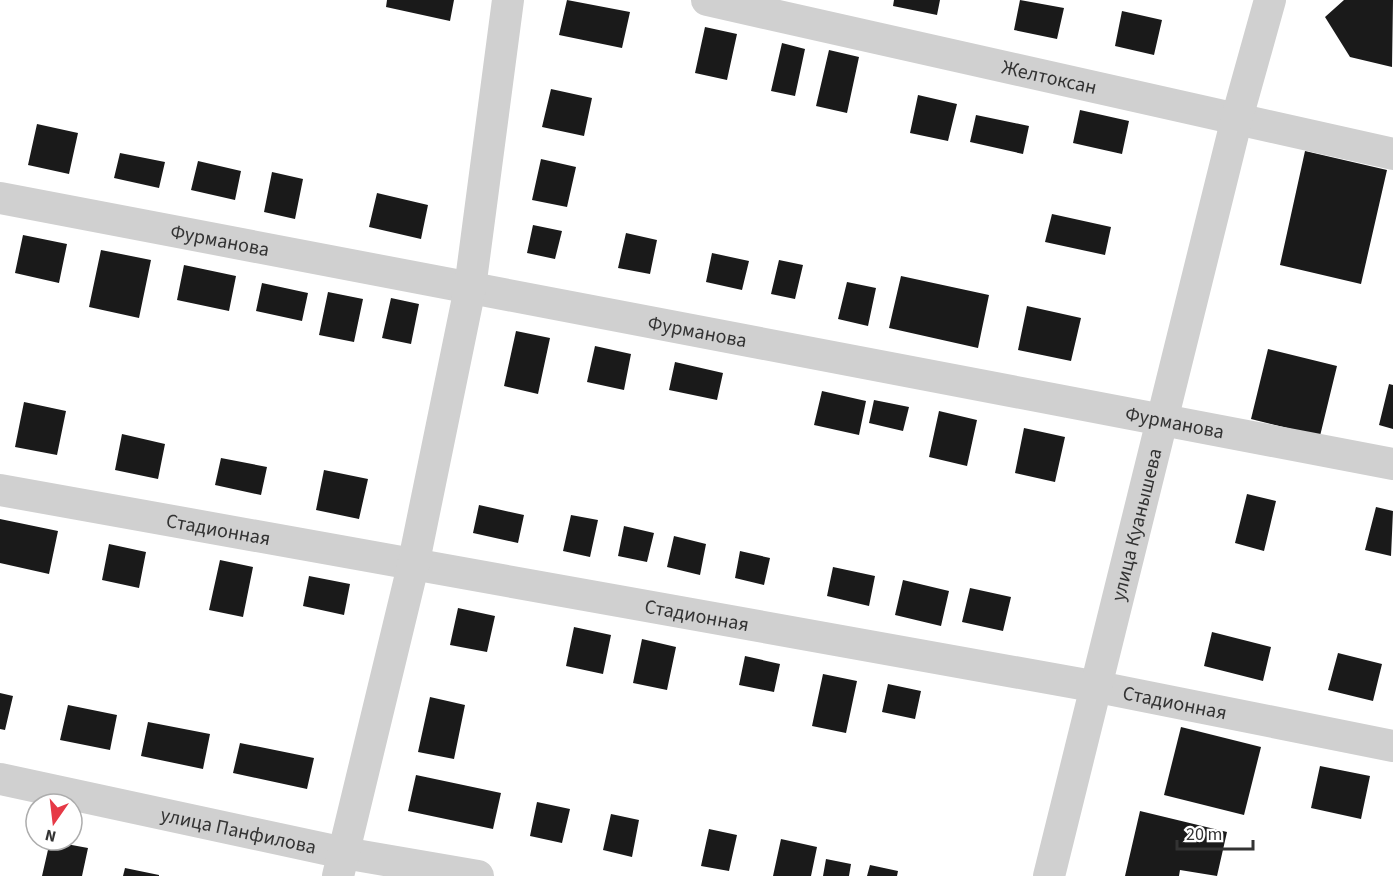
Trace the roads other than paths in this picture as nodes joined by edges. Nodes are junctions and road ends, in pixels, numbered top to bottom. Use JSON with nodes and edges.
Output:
{"nodes":[{"id":1,"x":508,"y":0,"type":"edge"},
{"id":2,"x":707,"y":0,"type":"edge"},
{"id":3,"x":1270,"y":0,"type":"edge"},
{"id":4,"x":1238,"y":118,"type":"junction"},
{"id":5,"x":1393,"y":154,"type":"edge"},
{"id":6,"x":0,"y":198,"type":"edge"},
{"id":7,"x":470,"y":288,"type":"junction"},
{"id":8,"x":1162,"y":420,"type":"junction"},
{"id":9,"x":1393,"y":464,"type":"edge"},
{"id":10,"x":0,"y":490,"type":"edge"},
{"id":11,"x":413,"y":566,"type":"junction"},
{"id":12,"x":1098,"y":687,"type":"junction"},
{"id":13,"x":1391,"y":737,"type":"edge"},
{"id":14,"x":0,"y":779,"type":"edge"},
{"id":15,"x":341,"y":864,"type":"edge"},
{"id":16,"x":478,"y":876,"type":"edge"},
{"id":17,"x":1049,"y":876,"type":"edge"}],
"edges":[{"from":1,"to":7,"type":"street"},
{"from":2,"to":4,"type":"street","name":"Желтоксан"},
{"from":3,"to":4,"type":"street","name":"улица Куанышева"},
{"from":4,"to":5,"type":"street","name":"Желтоксан"},
{"from":4,"to":8,"type":"street","name":"улица Куанышева"},
{"from":6,"to":7,"type":"street","name":"Фурманова"},
{"from":7,"to":8,"type":"street","name":"Фурманова"},
{"from":7,"to":11,"type":"street"},
{"from":8,"to":9,"type":"street","name":"Фурманова"},
{"from":8,"to":12,"type":"street","name":"улица Куанышева"},
{"from":10,"to":11,"type":"street","name":"Стадионная"},
{"from":11,"to":12,"type":"street","name":"Стадионная"},
{"from":11,"to":15,"type":"street"},
{"from":12,"to":13,"type":"street","name":"Стадионная"},
{"from":12,"to":17,"type":"street","name":"улица Куанышева"},
{"from":14,"to":15,"type":"street","name":"улица Панфилова"},
{"from":15,"to":16,"type":"street","name":"улица Панфилова"}]}
